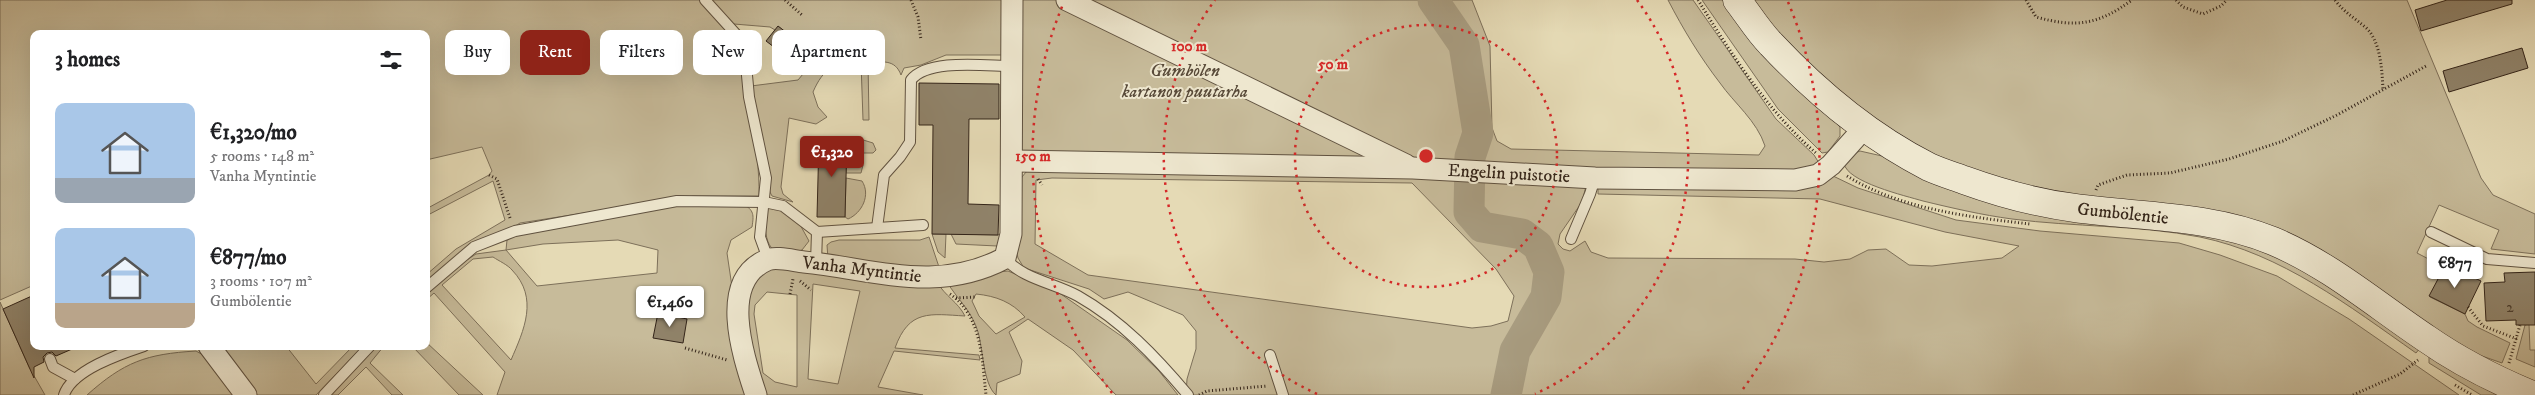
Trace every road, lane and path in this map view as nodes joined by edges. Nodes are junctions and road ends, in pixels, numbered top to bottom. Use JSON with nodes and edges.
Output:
{"nodes":[{"id":1,"x":705,"y":0,"type":"edge"},
{"id":2,"x":785,"y":0,"type":"edge"},
{"id":3,"x":911,"y":0,"type":"edge"},
{"id":4,"x":1012,"y":0,"type":"edge"},
{"id":5,"x":1067,"y":0,"type":"edge"},
{"id":6,"x":1737,"y":0,"type":"edge"},
{"id":7,"x":2026,"y":0,"type":"edge"},
{"id":8,"x":2132,"y":0,"type":"edge"},
{"id":9,"x":2176,"y":0,"type":"edge"},
{"id":10,"x":2226,"y":0,"type":"edge"},
{"id":11,"x":2335,"y":0,"type":"edge"},
{"id":12,"x":802,"y":15,"type":"dead end"},
{"id":13,"x":921,"y":40,"type":"dead end"},
{"id":14,"x":1012,"y":66,"type":"junction"},
{"id":15,"x":2426,"y":66,"type":"dead end"},
{"id":16,"x":2383,"y":90,"type":"junction"},
{"id":17,"x":1865,"y":127,"type":"junction"},
{"id":18,"x":1013,"y":161,"type":"junction"},
{"id":19,"x":1412,"y":168,"type":"junction"},
{"id":20,"x":489,"y":176,"type":"dead end"},
{"id":21,"x":1595,"y":178,"type":"junction"},
{"id":22,"x":764,"y":202,"type":"junction"},
{"id":23,"x":2088,"y":209,"type":"junction"},
{"id":24,"x":508,"y":214,"type":"junction"},
{"id":25,"x":504,"y":216,"type":"dead end"},
{"id":26,"x":923,"y":225,"type":"dead end"},
{"id":27,"x":877,"y":228,"type":"junction"},
{"id":28,"x":515,"y":231,"type":"junction"},
{"id":29,"x":817,"y":232,"type":"junction"},
{"id":30,"x":2431,"y":232,"type":"dead end"},
{"id":31,"x":1571,"y":239,"type":"dead end"},
{"id":32,"x":1005,"y":258,"type":"junction"},
{"id":33,"x":768,"y":259,"type":"junction"},
{"id":34,"x":816,"y":263,"type":"junction"},
{"id":35,"x":2535,"y":263,"type":"edge"},
{"id":36,"x":938,"y":277,"type":"junction"},
{"id":37,"x":430,"y":285,"type":"edge"},
{"id":38,"x":974,"y":297,"type":"dead end"},
{"id":39,"x":956,"y":298,"type":"junction"},
{"id":40,"x":2468,"y":307,"type":"dead end"},
{"id":41,"x":2520,"y":325,"type":"dead end"},
{"id":42,"x":2517,"y":339,"type":"junction"},
{"id":43,"x":685,"y":348,"type":"dead end"},
{"id":44,"x":133,"y":350,"type":"edge"},
{"id":45,"x":211,"y":350,"type":"edge"},
{"id":46,"x":366,"y":350,"type":"edge"},
{"id":47,"x":1270,"y":355,"type":"dead end"},
{"id":48,"x":50,"y":359,"type":"dead end"},
{"id":49,"x":2418,"y":361,"type":"dead end"},
{"id":50,"x":2509,"y":362,"type":"dead end"},
{"id":51,"x":746,"y":366,"type":"junction"},
{"id":52,"x":74,"y":379,"type":"junction"},
{"id":53,"x":1280,"y":384,"type":"junction"},
{"id":54,"x":64,"y":395,"type":"edge"},
{"id":55,"x":246,"y":395,"type":"edge"},
{"id":56,"x":324,"y":395,"type":"edge"},
{"id":57,"x":756,"y":395,"type":"edge"},
{"id":58,"x":986,"y":395,"type":"edge"},
{"id":59,"x":1188,"y":395,"type":"edge"},
{"id":60,"x":1199,"y":395,"type":"edge"},
{"id":61,"x":1284,"y":395,"type":"edge"},
{"id":62,"x":2353,"y":395,"type":"edge"},
{"id":63,"x":2532,"y":395,"type":"edge"}],
"edges":[{"from":1,"to":22,"type":"lane"},
{"from":2,"to":12,"type":"path"},
{"from":3,"to":13,"type":"path"},
{"from":4,"to":14,"type":"street"},
{"from":5,"to":19,"type":"street"},
{"from":6,"to":17,"type":"main road","name":"Gumbölentie"},
{"from":7,"to":8,"type":"path"},
{"from":9,"to":10,"type":"path"},
{"from":11,"to":16,"type":"path"},
{"from":14,"to":18,"type":"street"},
{"from":14,"to":27,"type":"lane"},
{"from":15,"to":16,"type":"path"},
{"from":16,"to":23,"type":"path"},
{"from":17,"to":21,"type":"street","name":"Engelin puistotie"},
{"from":17,"to":23,"type":"main road","name":"Gumbölentie"},
{"from":18,"to":19,"type":"street","name":"Engelin puistotie"},
{"from":18,"to":32,"type":"street"},
{"from":19,"to":21,"type":"street","name":"Engelin puistotie"},
{"from":20,"to":24,"type":"path"},
{"from":21,"to":31,"type":"lane"},
{"from":22,"to":28,"type":"lane"},
{"from":22,"to":29,"type":"lane"},
{"from":22,"to":33,"type":"lane"},
{"from":23,"to":63,"type":"main road","name":"Gumbölentie"},
{"from":24,"to":25,"type":"path"},
{"from":24,"to":28,"type":"path"},
{"from":26,"to":27,"type":"lane"},
{"from":27,"to":29,"type":"lane"},
{"from":28,"to":37,"type":"lane"},
{"from":29,"to":34,"type":"lane"},
{"from":30,"to":35,"type":"lane"},
{"from":32,"to":36,"type":"street","name":"Vanha Myntintie"},
{"from":32,"to":59,"type":"lane"},
{"from":33,"to":34,"type":"street","name":"Vanha Myntintie"},
{"from":33,"to":51,"type":"street"},
{"from":34,"to":36,"type":"street","name":"Vanha Myntintie"},
{"from":36,"to":39,"type":"path"},
{"from":38,"to":39,"type":"path"},
{"from":39,"to":58,"type":"path"},
{"from":40,"to":42,"type":"path"},
{"from":41,"to":42,"type":"path"},
{"from":42,"to":50,"type":"path"},
{"from":43,"to":51,"type":"path"},
{"from":44,"to":52,"type":"lane"},
{"from":45,"to":55,"type":"street"},
{"from":46,"to":56,"type":"lane"},
{"from":47,"to":53,"type":"lane"},
{"from":48,"to":52,"type":"lane"},
{"from":49,"to":62,"type":"path"},
{"from":51,"to":57,"type":"street"},
{"from":52,"to":54,"type":"lane"},
{"from":53,"to":60,"type":"path"},
{"from":53,"to":61,"type":"lane"}]}
